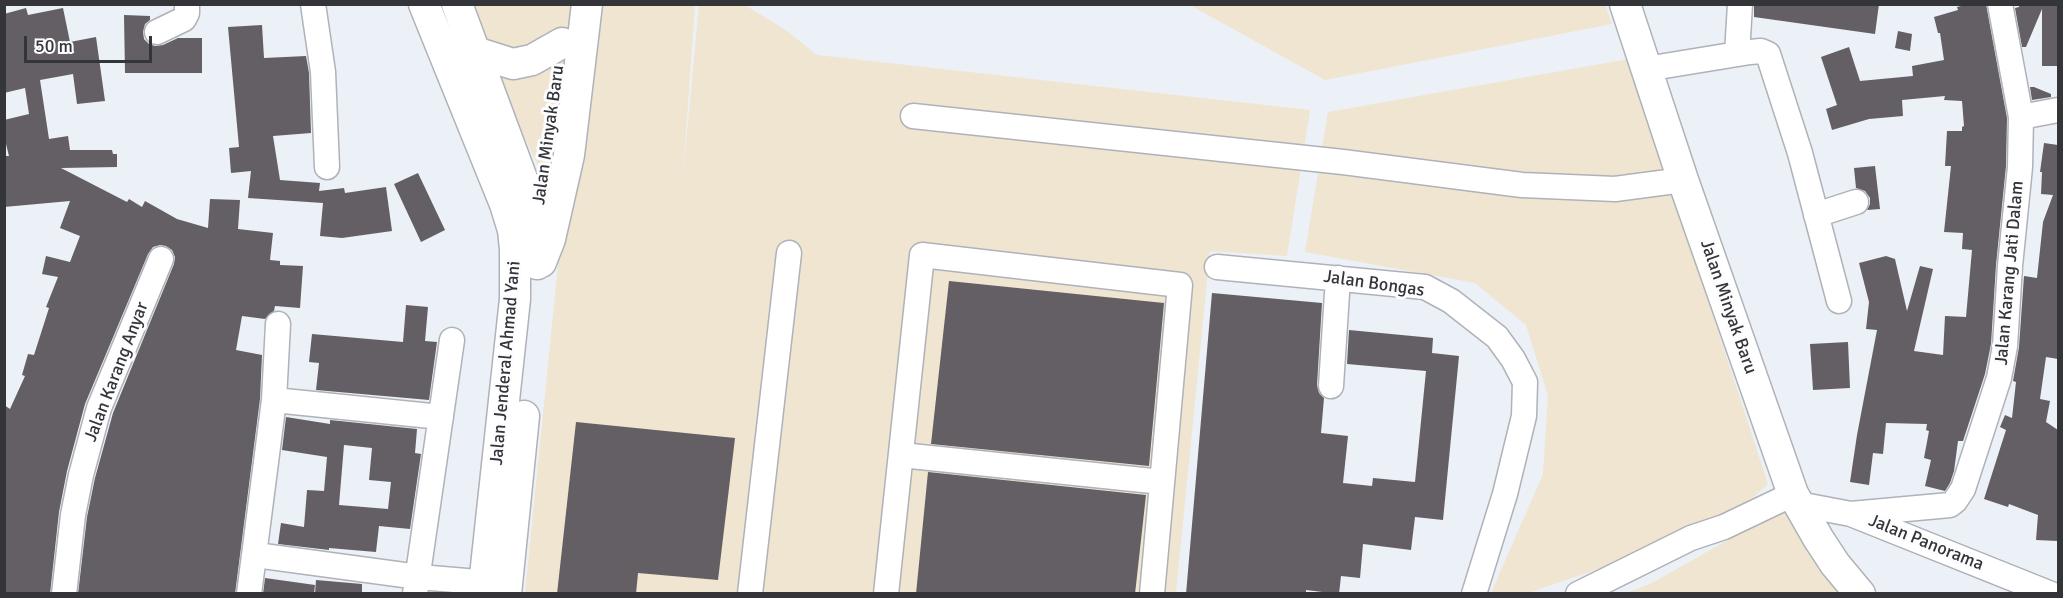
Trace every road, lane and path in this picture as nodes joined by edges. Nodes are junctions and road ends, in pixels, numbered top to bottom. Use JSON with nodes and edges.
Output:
{"nodes":[{"id":1,"x":187,"y":4,"type":"edge"},
{"id":2,"x":313,"y":4,"type":"edge"},
{"id":3,"x":424,"y":4,"type":"edge"},
{"id":4,"x":457,"y":4,"type":"edge"},
{"id":5,"x":568,"y":4,"type":"edge"},
{"id":6,"x":587,"y":4,"type":"edge"},
{"id":7,"x":1740,"y":4,"type":"edge"},
{"id":8,"x":2000,"y":4,"type":"edge"},
{"id":9,"x":1624,"y":6,"type":"edge"},
{"id":10,"x":157,"y":32,"type":"dead end"},
{"id":11,"x":562,"y":44,"type":"junction"},
{"id":12,"x":475,"y":52,"type":"junction"},
{"id":13,"x":1737,"y":54,"type":"junction"},
{"id":14,"x":1646,"y":69,"type":"junction"},
{"id":15,"x":2058,"y":110,"type":"edge"},
{"id":16,"x":913,"y":116,"type":"dead end"},
{"id":17,"x":2021,"y":117,"type":"junction"},
{"id":18,"x":327,"y":167,"type":"dead end"},
{"id":19,"x":1683,"y":180,"type":"junction"},
{"id":20,"x":1856,"y":202,"type":"dead end"},
{"id":21,"x":1816,"y":215,"type":"junction"},
{"id":22,"x":534,"y":230,"type":"junction"},
{"id":23,"x":789,"y":253,"type":"dead end"},
{"id":24,"x":161,"y":259,"type":"dead end"},
{"id":25,"x":526,"y":267,"type":"junction"},
{"id":26,"x":1217,"y":267,"type":"dead end"},
{"id":27,"x":1338,"y":278,"type":"junction"},
{"id":28,"x":1839,"y":301,"type":"dead end"},
{"id":29,"x":278,"y":324,"type":"dead end"},
{"id":30,"x":452,"y":340,"type":"dead end"},
{"id":31,"x":1331,"y":386,"type":"dead end"},
{"id":32,"x":284,"y":401,"type":"dead end"},
{"id":33,"x":441,"y":417,"type":"junction"},
{"id":34,"x":901,"y":455,"type":"junction"},
{"id":35,"x":1162,"y":482,"type":"junction"},
{"id":36,"x":1795,"y":499,"type":"junction"},
{"id":37,"x":1851,"y":514,"type":"junction"},
{"id":38,"x":263,"y":556,"type":"dead end"},
{"id":39,"x":421,"y":583,"type":"edge"},
{"id":40,"x":495,"y":589,"type":"edge"},
{"id":41,"x":64,"y":594,"type":"edge"},
{"id":42,"x":249,"y":594,"type":"edge"},
{"id":43,"x":750,"y":594,"type":"edge"},
{"id":44,"x":886,"y":594,"type":"edge"},
{"id":45,"x":1152,"y":594,"type":"edge"},
{"id":46,"x":1474,"y":594,"type":"edge"},
{"id":47,"x":1578,"y":594,"type":"edge"},
{"id":48,"x":1860,"y":594,"type":"edge"},
{"id":49,"x":2050,"y":594,"type":"edge"}],
"edges":[{"from":1,"to":10,"type":"street"},
{"from":2,"to":18,"type":"street"},
{"from":3,"to":25,"type":"main road","name":"Jalan Jenderal Ahmad Yani"},
{"from":4,"to":12,"type":"main road"},
{"from":5,"to":11,"type":"main road","name":"Jalan Minyak Baru"},
{"from":6,"to":25,"type":"main road"},
{"from":7,"to":13,"type":"street"},
{"from":8,"to":17,"type":"street","name":"Jalan Karang Jati Dalam"},
{"from":9,"to":14,"type":"main road","name":"Jalan Minyak Baru"},
{"from":11,"to":12,"type":"main road"},
{"from":11,"to":22,"type":"main road","name":"Jalan Minyak Baru"},
{"from":12,"to":22,"type":"main road"},
{"from":13,"to":14,"type":"street"},
{"from":13,"to":21,"type":"street"},
{"from":14,"to":19,"type":"main road","name":"Jalan Minyak Baru"},
{"from":15,"to":17,"type":"street"},
{"from":16,"to":19,"type":"street"},
{"from":17,"to":37,"type":"street","name":"Jalan Karang Jati Dalam"},
{"from":19,"to":36,"type":"main road","name":"Jalan Minyak Baru"},
{"from":20,"to":21,"type":"street"},
{"from":21,"to":28,"type":"street"},
{"from":22,"to":25,"type":"main road","name":"Jalan Minyak Baru"},
{"from":23,"to":43,"type":"street"},
{"from":24,"to":41,"type":"street","name":"Jalan Karang Anyar"},
{"from":25,"to":40,"type":"main road","name":"Jalan Jenderal Ahmad Yani"},
{"from":26,"to":27,"type":"street","name":"Jalan Bongas"},
{"from":27,"to":31,"type":"street"},
{"from":27,"to":46,"type":"street","name":"Jalan Bongas"},
{"from":29,"to":42,"type":"street"},
{"from":30,"to":33,"type":"street"},
{"from":32,"to":33,"type":"street"},
{"from":33,"to":39,"type":"street"},
{"from":34,"to":35,"type":"street"},
{"from":34,"to":35,"type":"street"},
{"from":34,"to":44,"type":"street"},
{"from":35,"to":45,"type":"street"},
{"from":36,"to":37,"type":"street","name":"Jalan Panorama"},
{"from":36,"to":47,"type":"street"},
{"from":36,"to":48,"type":"main road","name":"Jalan Minyak Baru"},
{"from":37,"to":49,"type":"street","name":"Jalan Panorama"},
{"from":38,"to":39,"type":"street"},
{"from":39,"to":40,"type":"street"}]}
